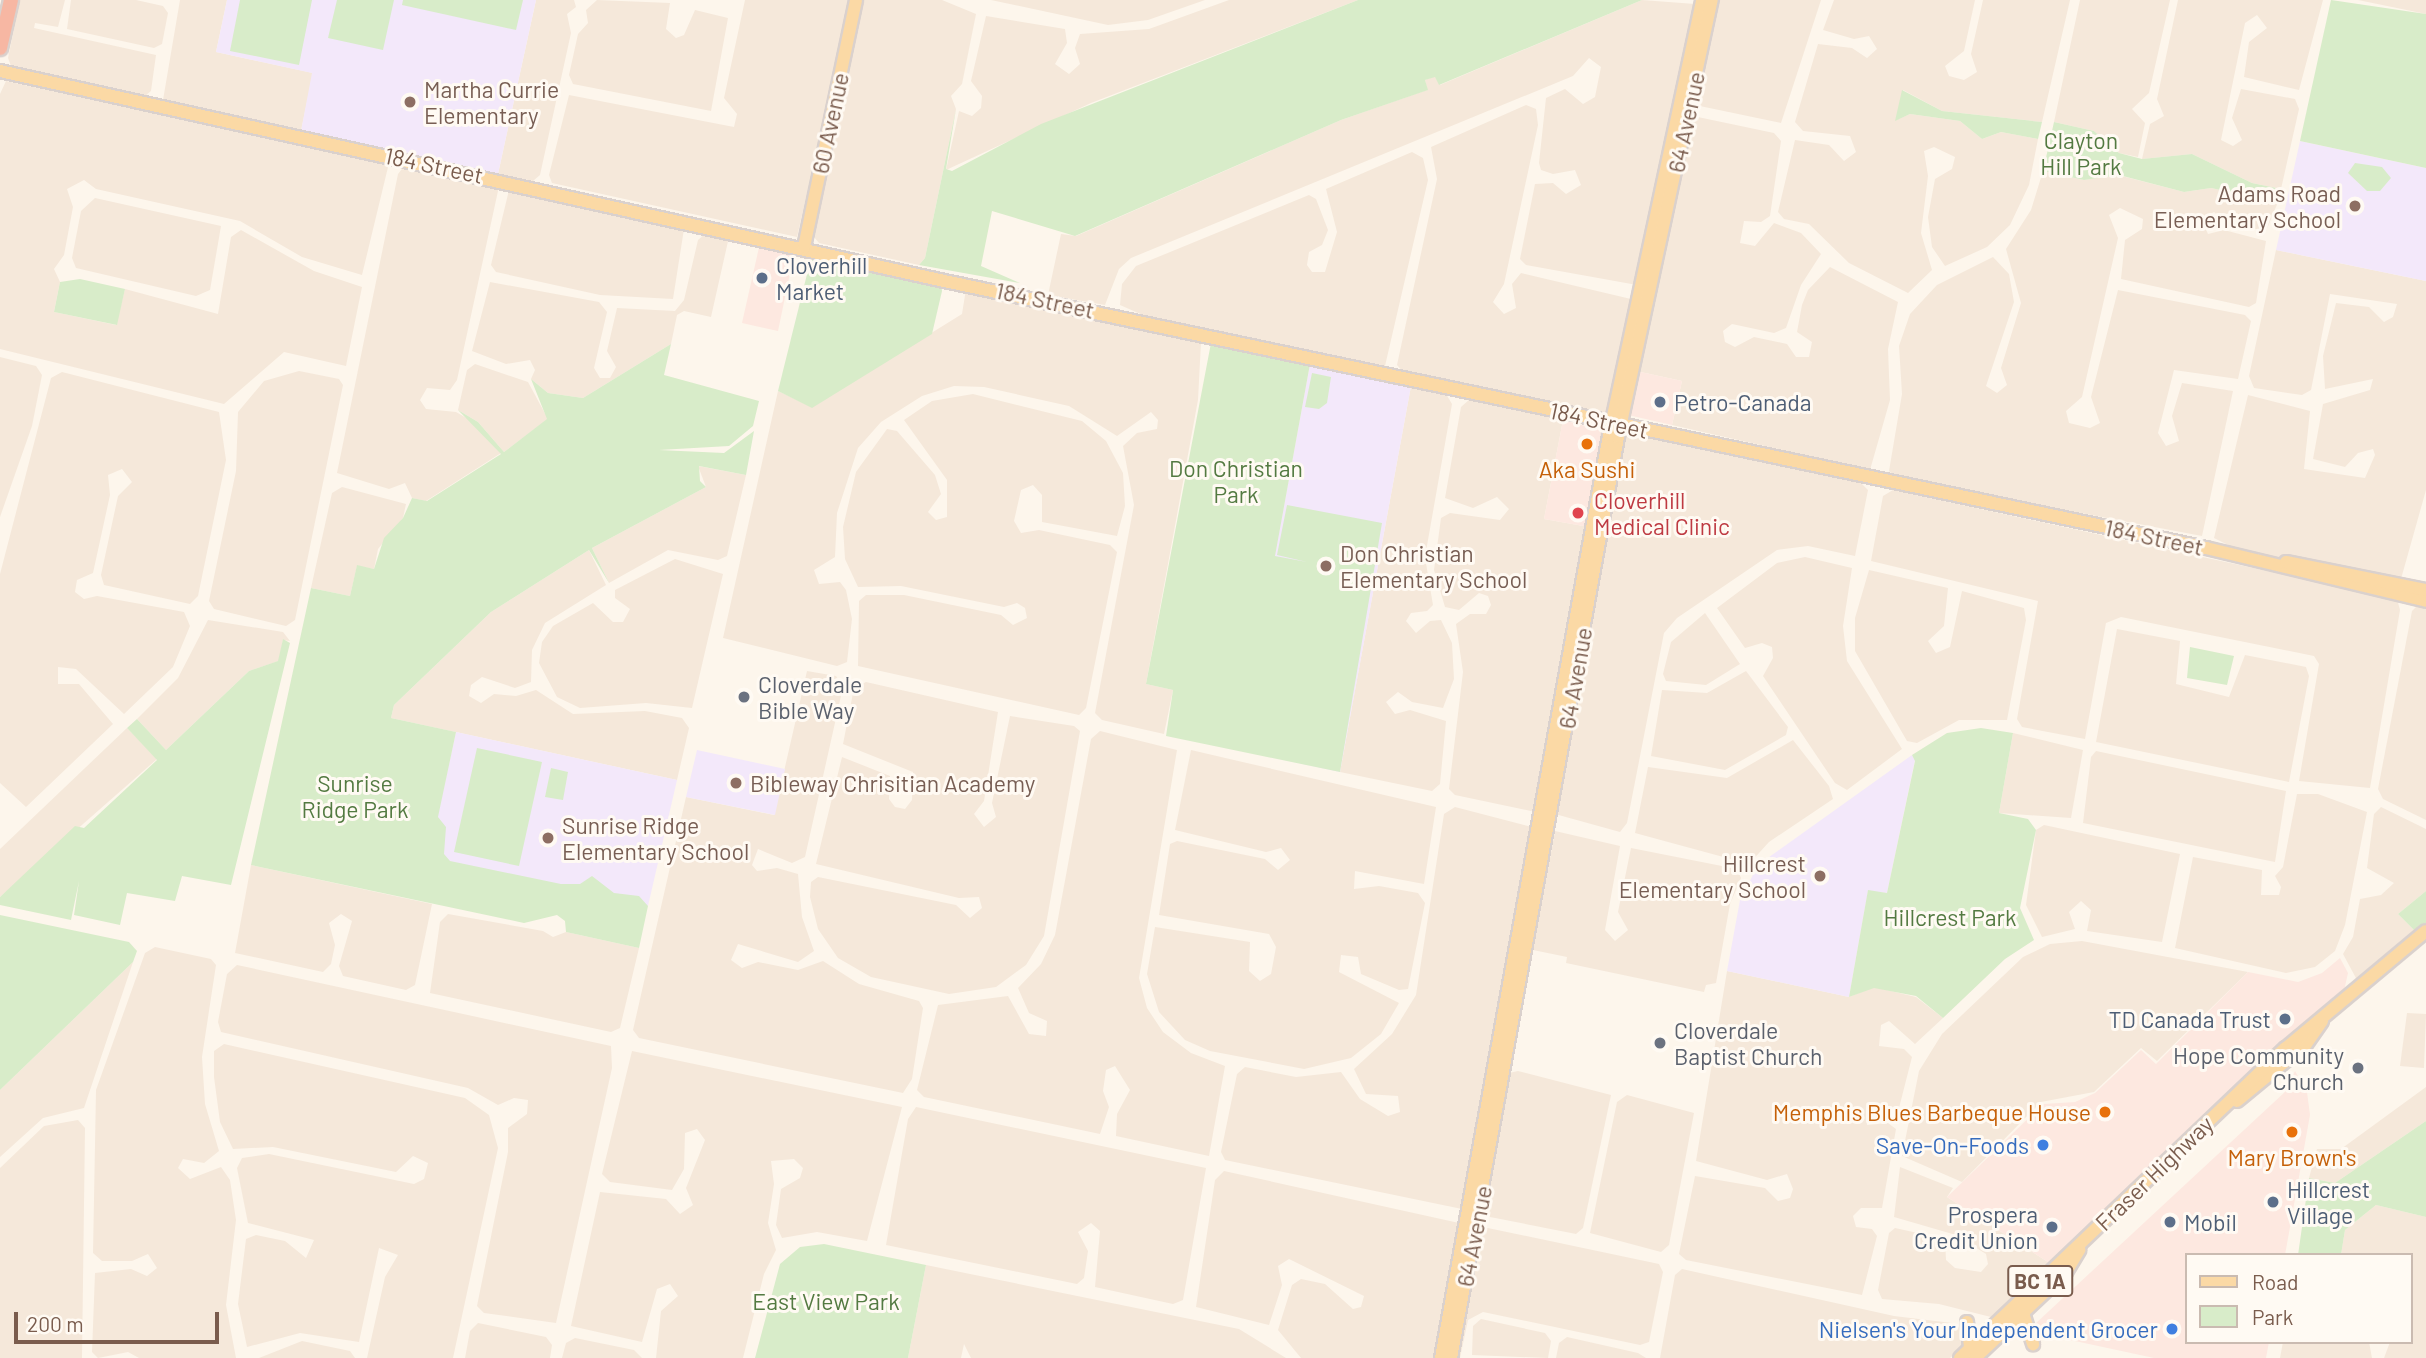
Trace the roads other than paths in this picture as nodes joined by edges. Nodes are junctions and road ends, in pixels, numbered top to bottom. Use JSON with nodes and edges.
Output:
{"nodes":[{"id":1,"x":11,"y":0,"type":"edge"},
{"id":2,"x":856,"y":0,"type":"edge"},
{"id":3,"x":1702,"y":0,"type":"edge"},
{"id":4,"x":1712,"y":0,"type":"edge"},
{"id":5,"x":0,"y":48,"type":"edge"},
{"id":6,"x":0,"y":71,"type":"edge"},
{"id":7,"x":804,"y":247,"type":"junction"},
{"id":8,"x":1616,"y":424,"type":"junction"},
{"id":9,"x":2237,"y":556,"type":"junction"},
{"id":10,"x":2426,"y":590,"type":"edge"},
{"id":11,"x":2426,"y":601,"type":"edge"},
{"id":12,"x":2426,"y":930,"type":"edge"},
{"id":13,"x":2332,"y":1006,"type":"junction"},
{"id":14,"x":1503,"y":1018,"type":"junction"},
{"id":15,"x":1505,"y":1065,"type":"junction"},
{"id":16,"x":2221,"y":1109,"type":"junction"},
{"id":17,"x":2086,"y":1237,"type":"junction"},
{"id":18,"x":2023,"y":1313,"type":"junction"},
{"id":19,"x":1967,"y":1322,"type":"dead end"},
{"id":20,"x":2034,"y":1344,"type":"dead end"},
{"id":21,"x":1973,"y":1354,"type":"edge"},
{"id":22,"x":1441,"y":1358,"type":"edge"},
{"id":23,"x":1451,"y":1358,"type":"edge"},
{"id":24,"x":1960,"y":1358,"type":"edge"}],
"edges":[{"from":1,"to":5,"type":"highway"},
{"from":2,"to":7,"type":"main road","name":"60 Avenue"},
{"from":3,"to":8,"type":"main road","name":"64 Avenue"},
{"from":4,"to":8,"type":"main road","name":"64 Avenue"},
{"from":6,"to":7,"type":"main road","name":"184 Street"},
{"from":7,"to":8,"type":"main road","name":"184 Street"},
{"from":8,"to":9,"type":"main road","name":"184 Street"},
{"from":8,"to":14,"type":"main road"},
{"from":8,"to":15,"type":"main road","name":"64 Avenue"},
{"from":9,"to":10,"type":"main road","name":"184 Street"},
{"from":9,"to":11,"type":"main road","name":"184 Street"},
{"from":12,"to":13,"type":"main road","name":"Fraser Highway","number":"BC 1A"},
{"from":13,"to":16,"type":"main road","name":"Fraser Highway","number":"BC 1A"},
{"from":13,"to":16,"type":"main road","name":"Fraser Highway"},
{"from":14,"to":15,"type":"main road"},
{"from":14,"to":22,"type":"main road","name":"64 Avenue"},
{"from":15,"to":23,"type":"main road","name":"64 Avenue"},
{"from":16,"to":17,"type":"main road","name":"Fraser Highway","number":"BC 1A"},
{"from":17,"to":18,"type":"main road","name":"Fraser Highway","number":"BC 1A"},
{"from":17,"to":21,"type":"main road","name":"Fraser Highway","number":"BC 1A"},
{"from":18,"to":20,"type":"main road"},
{"from":18,"to":21,"type":"main road","name":"Fraser Highway","number":"BC 1A"},
{"from":19,"to":21,"type":"main road"},
{"from":21,"to":24,"type":"main road","name":"Fraser Highway","number":"BC 1A"}]}
